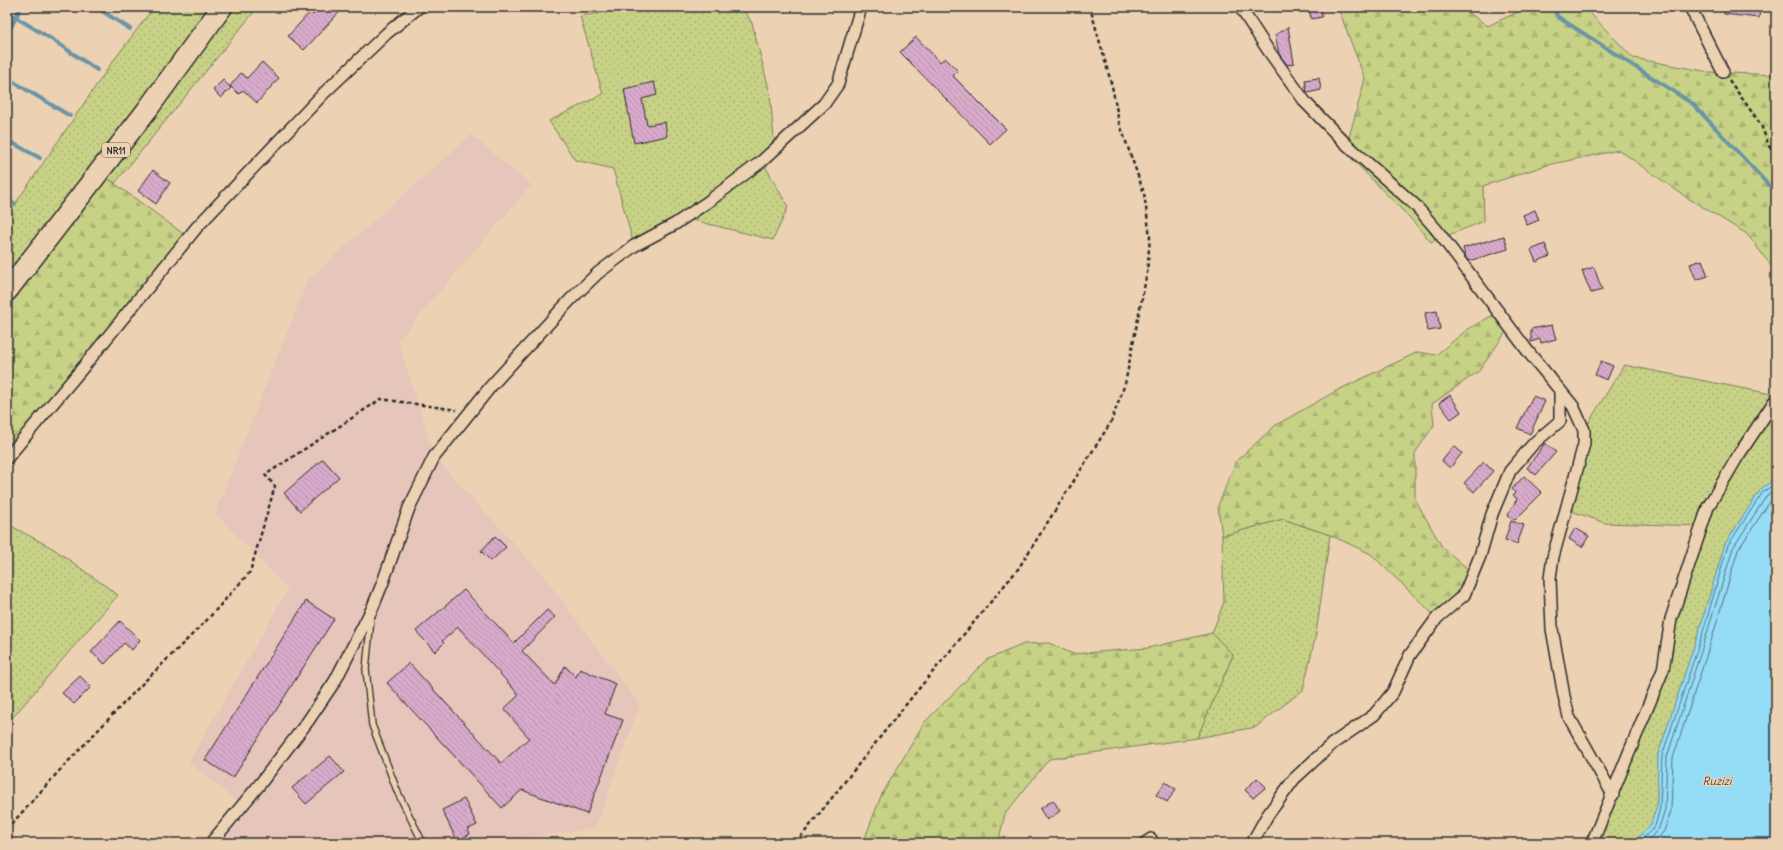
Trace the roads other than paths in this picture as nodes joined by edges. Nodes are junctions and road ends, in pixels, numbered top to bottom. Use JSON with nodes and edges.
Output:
{"nodes":[{"id":1,"x":222,"y":7,"type":"edge"},
{"id":2,"x":419,"y":7,"type":"edge"},
{"id":3,"x":861,"y":7,"type":"edge"},
{"id":4,"x":1240,"y":7,"type":"edge"},
{"id":5,"x":1690,"y":7,"type":"edge"},
{"id":6,"x":1724,"y":72,"type":"road end"},
{"id":7,"x":7,"y":291,"type":"edge"},
{"id":8,"x":1560,"y":390,"type":"junction"},
{"id":9,"x":1776,"y":399,"type":"edge"},
{"id":10,"x":7,"y":458,"type":"edge"},
{"id":11,"x":372,"y":609,"type":"junction"},
{"id":12,"x":1613,"y":795,"type":"junction"},
{"id":13,"x":211,"y":843,"type":"edge"},
{"id":14,"x":423,"y":843,"type":"edge"},
{"id":15,"x":1252,"y":843,"type":"edge"},
{"id":16,"x":1592,"y":843,"type":"edge"}],
"edges":[{"from":1,"to":7,"type":"highway","number":"NR11"},
{"from":2,"to":10,"type":"street"},
{"from":3,"to":11,"type":"street"},
{"from":4,"to":8,"type":"street"},
{"from":5,"to":6,"type":"street"},
{"from":8,"to":12,"type":"street"},
{"from":8,"to":15,"type":"street"},
{"from":9,"to":12,"type":"street"},
{"from":11,"to":13,"type":"street"},
{"from":11,"to":14,"type":"lane"},
{"from":12,"to":16,"type":"street"}]}
